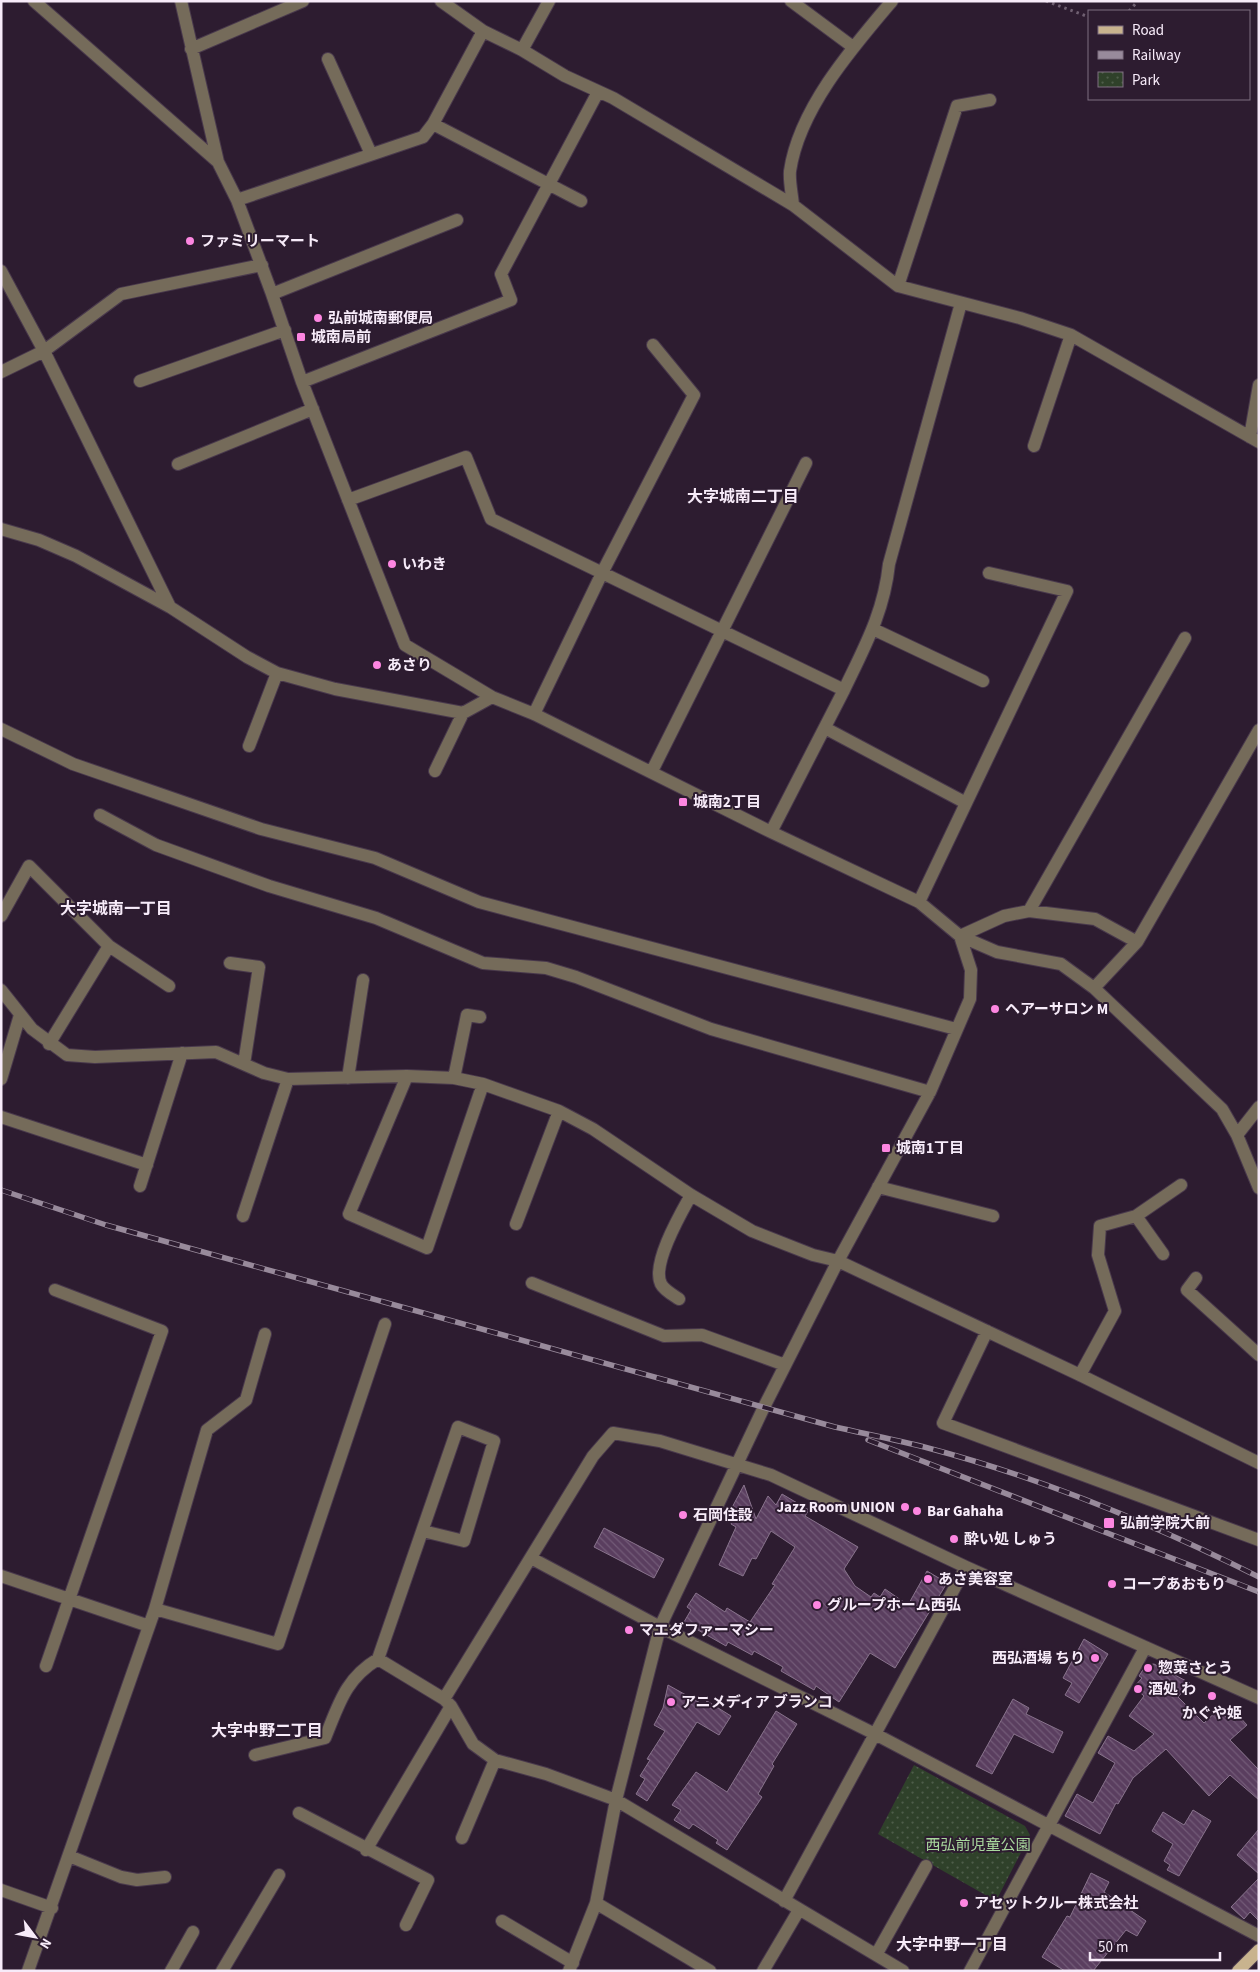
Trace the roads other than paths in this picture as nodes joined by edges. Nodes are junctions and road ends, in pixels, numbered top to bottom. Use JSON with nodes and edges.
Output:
{"nodes":[{"id":1,"x":34,"y":1,"type":"edge"},
{"id":2,"x":181,"y":1,"type":"edge"},
{"id":3,"x":303,"y":1,"type":"edge"},
{"id":4,"x":441,"y":1,"type":"edge"},
{"id":5,"x":549,"y":1,"type":"edge"},
{"id":6,"x":791,"y":1,"type":"edge"},
{"id":7,"x":892,"y":1,"type":"edge"},
{"id":8,"x":483,"y":32,"type":"junction"},
{"id":9,"x":853,"y":48,"type":"junction"},
{"id":10,"x":191,"y":49,"type":"junction"},
{"id":11,"x":522,"y":50,"type":"junction"},
{"id":12,"x":328,"y":59,"type":"dead end"},
{"id":13,"x":598,"y":92,"type":"junction"},
{"id":14,"x":990,"y":100,"type":"dead end"},
{"id":15,"x":434,"y":124,"type":"junction"},
{"id":16,"x":370,"y":154,"type":"junction"},
{"id":17,"x":218,"y":162,"type":"junction"},
{"id":18,"x":548,"y":185,"type":"junction"},
{"id":19,"x":237,"y":200,"type":"junction"},
{"id":20,"x":582,"y":201,"type":"dead end"},
{"id":21,"x":793,"y":205,"type":"junction"},
{"id":22,"x":457,"y":220,"type":"dead end"},
{"id":23,"x":262,"y":265,"type":"junction"},
{"id":24,"x":1,"y":271,"type":"edge"},
{"id":25,"x":898,"y":286,"type":"junction"},
{"id":26,"x":272,"y":294,"type":"junction"},
{"id":27,"x":961,"y":303,"type":"junction"},
{"id":28,"x":285,"y":330,"type":"junction"},
{"id":29,"x":1071,"y":335,"type":"junction"},
{"id":30,"x":653,"y":345,"type":"dead end"},
{"id":31,"x":44,"y":351,"type":"junction"},
{"id":32,"x":1,"y":372,"type":"edge"},
{"id":33,"x":140,"y":381,"type":"dead end"},
{"id":34,"x":302,"y":382,"type":"junction"},
{"id":35,"x":1259,"y":385,"type":"edge"},
{"id":36,"x":313,"y":409,"type":"junction"},
{"id":37,"x":1254,"y":440,"type":"edge"},
{"id":38,"x":1034,"y":446,"type":"dead end"},
{"id":39,"x":178,"y":464,"type":"dead end"},
{"id":40,"x":806,"y":464,"type":"dead end"},
{"id":41,"x":348,"y":500,"type":"junction"},
{"id":42,"x":1,"y":529,"type":"edge"},
{"id":43,"x":602,"y":571,"type":"junction"},
{"id":44,"x":989,"y":573,"type":"dead end"},
{"id":45,"x":170,"y":607,"type":"junction"},
{"id":46,"x":873,"y":629,"type":"junction"},
{"id":47,"x":723,"y":630,"type":"junction"},
{"id":48,"x":1185,"y":638,"type":"dead end"},
{"id":49,"x":277,"y":673,"type":"junction"},
{"id":50,"x":983,"y":681,"type":"dead end"},
{"id":51,"x":844,"y":690,"type":"junction"},
{"id":52,"x":492,"y":698,"type":"junction"},
{"id":53,"x":463,"y":713,"type":"junction"},
{"id":54,"x":534,"y":714,"type":"junction"},
{"id":55,"x":825,"y":728,"type":"junction"},
{"id":56,"x":1,"y":729,"type":"edge"},
{"id":57,"x":1259,"y":730,"type":"edge"},
{"id":58,"x":249,"y":746,"type":"dead end"},
{"id":59,"x":435,"y":771,"type":"dead end"},
{"id":60,"x":652,"y":772,"type":"junction"},
{"id":61,"x":966,"y":803,"type":"junction"},
{"id":62,"x":100,"y":815,"type":"dead end"},
{"id":63,"x":771,"y":832,"type":"junction"},
{"id":64,"x":919,"y":902,"type":"junction"},
{"id":65,"x":1030,"y":911,"type":"junction"},
{"id":66,"x":1,"y":916,"type":"edge"},
{"id":67,"x":960,"y":936,"type":"junction"},
{"id":68,"x":1137,"y":942,"type":"junction"},
{"id":69,"x":109,"y":946,"type":"junction"},
{"id":70,"x":230,"y":963,"type":"dead end"},
{"id":71,"x":363,"y":980,"type":"dead end"},
{"id":72,"x":169,"y":986,"type":"dead end"},
{"id":73,"x":1094,"y":988,"type":"junction"},
{"id":74,"x":1,"y":990,"type":"edge"},
{"id":75,"x":20,"y":1015,"type":"junction"},
{"id":76,"x":480,"y":1017,"type":"dead end"},
{"id":77,"x":956,"y":1030,"type":"junction"},
{"id":78,"x":49,"y":1044,"type":"junction"},
{"id":79,"x":182,"y":1053,"type":"junction"},
{"id":80,"x":244,"y":1064,"type":"junction"},
{"id":81,"x":407,"y":1076,"type":"junction"},
{"id":82,"x":288,"y":1078,"type":"junction"},
{"id":83,"x":348,"y":1078,"type":"junction"},
{"id":84,"x":454,"y":1078,"type":"junction"},
{"id":85,"x":1,"y":1079,"type":"edge"},
{"id":86,"x":483,"y":1084,"type":"junction"},
{"id":87,"x":930,"y":1092,"type":"junction"},
{"id":88,"x":1259,"y":1107,"type":"edge"},
{"id":89,"x":559,"y":1111,"type":"junction"},
{"id":90,"x":1,"y":1117,"type":"edge"},
{"id":91,"x":1237,"y":1135,"type":"junction"},
{"id":92,"x":147,"y":1164,"type":"junction"},
{"id":93,"x":1180,"y":1185,"type":"dead end"},
{"id":94,"x":140,"y":1186,"type":"dead end"},
{"id":95,"x":878,"y":1187,"type":"junction"},
{"id":96,"x":1259,"y":1188,"type":"edge"},
{"id":97,"x":691,"y":1195,"type":"junction"},
{"id":98,"x":243,"y":1216,"type":"dead end"},
{"id":99,"x":994,"y":1216,"type":"dead end"},
{"id":100,"x":1136,"y":1216,"type":"junction"},
{"id":101,"x":516,"y":1224,"type":"dead end"},
{"id":102,"x":1163,"y":1254,"type":"dead end"},
{"id":103,"x":838,"y":1261,"type":"junction"},
{"id":104,"x":1196,"y":1278,"type":"dead end"},
{"id":105,"x":532,"y":1283,"type":"dead end"},
{"id":106,"x":55,"y":1290,"type":"dead end"},
{"id":107,"x":679,"y":1299,"type":"dead end"},
{"id":108,"x":385,"y":1324,"type":"dead end"},
{"id":109,"x":987,"y":1331,"type":"junction"},
{"id":110,"x":265,"y":1334,"type":"dead end"},
{"id":111,"x":1259,"y":1355,"type":"edge"},
{"id":112,"x":785,"y":1365,"type":"junction"},
{"id":113,"x":1080,"y":1375,"type":"junction"},
{"id":114,"x":1257,"y":1459,"type":"edge"},
{"id":115,"x":738,"y":1464,"type":"junction"},
{"id":116,"x":423,"y":1531,"type":"junction"},
{"id":117,"x":1259,"y":1540,"type":"edge"},
{"id":118,"x":531,"y":1558,"type":"junction"},
{"id":119,"x":966,"y":1567,"type":"junction"},
{"id":120,"x":1,"y":1576,"type":"edge"},
{"id":121,"x":70,"y":1600,"type":"junction"},
{"id":122,"x":155,"y":1609,"type":"junction"},
{"id":123,"x":149,"y":1626,"type":"junction"},
{"id":124,"x":660,"y":1627,"type":"junction"},
{"id":125,"x":1145,"y":1648,"type":"junction"},
{"id":126,"x":378,"y":1659,"type":"junction"},
{"id":127,"x":46,"y":1666,"type":"dead end"},
{"id":128,"x":1259,"y":1698,"type":"edge"},
{"id":129,"x":448,"y":1702,"type":"junction"},
{"id":130,"x":875,"y":1734,"type":"junction"},
{"id":131,"x":255,"y":1755,"type":"dead end"},
{"id":132,"x":495,"y":1760,"type":"junction"},
{"id":133,"x":616,"y":1800,"type":"junction"},
{"id":134,"x":299,"y":1813,"type":"dead end"},
{"id":135,"x":1048,"y":1827,"type":"junction"},
{"id":136,"x":462,"y":1838,"type":"dead end"},
{"id":137,"x":366,"y":1850,"type":"junction"},
{"id":138,"x":69,"y":1856,"type":"junction"},
{"id":139,"x":926,"y":1866,"type":"dead end"},
{"id":140,"x":279,"y":1876,"type":"dead end"},
{"id":141,"x":165,"y":1877,"type":"dead end"},
{"id":142,"x":1,"y":1890,"type":"edge"},
{"id":143,"x":784,"y":1901,"type":"junction"},
{"id":144,"x":596,"y":1902,"type":"junction"},
{"id":145,"x":52,"y":1908,"type":"junction"},
{"id":146,"x":800,"y":1910,"type":"junction"},
{"id":147,"x":502,"y":1921,"type":"dead end"},
{"id":148,"x":406,"y":1926,"type":"dead end"},
{"id":149,"x":193,"y":1932,"type":"dead end"},
{"id":150,"x":1259,"y":1936,"type":"edge"},
{"id":151,"x":1259,"y":1950,"type":"edge"},
{"id":152,"x":876,"y":1955,"type":"junction"},
{"id":153,"x":571,"y":1967,"type":"edge"},
{"id":154,"x":28,"y":1971,"type":"edge"},
{"id":155,"x":171,"y":1971,"type":"edge"},
{"id":156,"x":222,"y":1971,"type":"edge"},
{"id":157,"x":710,"y":1971,"type":"edge"},
{"id":158,"x":763,"y":1971,"type":"edge"},
{"id":159,"x":903,"y":1971,"type":"edge"},
{"id":160,"x":970,"y":1971,"type":"edge"},
{"id":161,"x":1238,"y":1971,"type":"edge"}],
"edges":[{"from":1,"to":17,"type":"street"},
{"from":2,"to":10,"type":"street"},
{"from":3,"to":10,"type":"street"},
{"from":4,"to":8,"type":"street"},
{"from":5,"to":11,"type":"street"},
{"from":6,"to":9,"type":"street"},
{"from":7,"to":9,"type":"street"},
{"from":8,"to":11,"type":"street"},
{"from":8,"to":15,"type":"street"},
{"from":9,"to":21,"type":"street"},
{"from":10,"to":17,"type":"street"},
{"from":11,"to":13,"type":"street"},
{"from":12,"to":16,"type":"street"},
{"from":13,"to":18,"type":"street"},
{"from":13,"to":21,"type":"street"},
{"from":14,"to":25,"type":"street"},
{"from":15,"to":16,"type":"street"},
{"from":15,"to":18,"type":"street"},
{"from":16,"to":19,"type":"street"},
{"from":17,"to":19,"type":"street"},
{"from":18,"to":20,"type":"street"},
{"from":18,"to":34,"type":"street"},
{"from":19,"to":23,"type":"street"},
{"from":21,"to":25,"type":"street"},
{"from":22,"to":26,"type":"street"},
{"from":23,"to":26,"type":"street"},
{"from":23,"to":31,"type":"street"},
{"from":24,"to":31,"type":"street"},
{"from":25,"to":27,"type":"street"},
{"from":26,"to":28,"type":"street"},
{"from":27,"to":29,"type":"street"},
{"from":27,"to":46,"type":"street"},
{"from":28,"to":33,"type":"street"},
{"from":28,"to":34,"type":"street"},
{"from":29,"to":37,"type":"street"},
{"from":29,"to":38,"type":"street"},
{"from":30,"to":43,"type":"street"},
{"from":31,"to":32,"type":"street"},
{"from":31,"to":45,"type":"street"},
{"from":34,"to":36,"type":"street"},
{"from":35,"to":37,"type":"street"},
{"from":36,"to":39,"type":"street"},
{"from":36,"to":41,"type":"street"},
{"from":40,"to":47,"type":"street"},
{"from":41,"to":43,"type":"street"},
{"from":41,"to":52,"type":"street"},
{"from":42,"to":45,"type":"street"},
{"from":43,"to":47,"type":"street"},
{"from":43,"to":54,"type":"street"},
{"from":44,"to":61,"type":"street"},
{"from":45,"to":49,"type":"street"},
{"from":46,"to":50,"type":"street"},
{"from":46,"to":51,"type":"street"},
{"from":47,"to":51,"type":"street"},
{"from":47,"to":60,"type":"street"},
{"from":48,"to":65,"type":"street"},
{"from":49,"to":53,"type":"street"},
{"from":49,"to":58,"type":"street"},
{"from":51,"to":55,"type":"street"},
{"from":52,"to":53,"type":"street"},
{"from":52,"to":54,"type":"street"},
{"from":53,"to":59,"type":"street"},
{"from":54,"to":60,"type":"street"},
{"from":55,"to":61,"type":"street"},
{"from":55,"to":63,"type":"street"},
{"from":56,"to":77,"type":"street"},
{"from":57,"to":68,"type":"street"},
{"from":60,"to":63,"type":"street"},
{"from":61,"to":64,"type":"street"},
{"from":62,"to":87,"type":"street"},
{"from":63,"to":64,"type":"street"},
{"from":64,"to":67,"type":"street"},
{"from":65,"to":67,"type":"street"},
{"from":65,"to":68,"type":"street"},
{"from":66,"to":69,"type":"street"},
{"from":67,"to":73,"type":"street"},
{"from":67,"to":77,"type":"street"},
{"from":68,"to":73,"type":"street"},
{"from":69,"to":72,"type":"street"},
{"from":69,"to":78,"type":"street"},
{"from":70,"to":80,"type":"street"},
{"from":71,"to":83,"type":"street"},
{"from":73,"to":91,"type":"street"},
{"from":74,"to":75,"type":"street"},
{"from":75,"to":78,"type":"street"},
{"from":75,"to":85,"type":"street"},
{"from":76,"to":84,"type":"street"},
{"from":77,"to":87,"type":"street"},
{"from":78,"to":79,"type":"street"},
{"from":79,"to":80,"type":"street"},
{"from":79,"to":92,"type":"street"},
{"from":80,"to":82,"type":"street"},
{"from":81,"to":83,"type":"street"},
{"from":81,"to":84,"type":"street"},
{"from":81,"to":86,"type":"street"},
{"from":82,"to":83,"type":"street"},
{"from":82,"to":98,"type":"street"},
{"from":84,"to":86,"type":"street"},
{"from":86,"to":89,"type":"street"},
{"from":87,"to":95,"type":"street"},
{"from":88,"to":91,"type":"street"},
{"from":89,"to":97,"type":"street"},
{"from":89,"to":101,"type":"street"},
{"from":90,"to":92,"type":"street"},
{"from":91,"to":96,"type":"street"},
{"from":92,"to":94,"type":"street"},
{"from":93,"to":100,"type":"street"},
{"from":95,"to":99,"type":"street"},
{"from":95,"to":103,"type":"street"},
{"from":97,"to":103,"type":"street"},
{"from":97,"to":107,"type":"street"},
{"from":100,"to":102,"type":"street"},
{"from":100,"to":113,"type":"street"},
{"from":103,"to":109,"type":"street"},
{"from":103,"to":112,"type":"street"},
{"from":104,"to":111,"type":"street"},
{"from":105,"to":112,"type":"street"},
{"from":106,"to":121,"type":"street"},
{"from":108,"to":122,"type":"street"},
{"from":109,"to":113,"type":"street"},
{"from":109,"to":117,"type":"street"},
{"from":110,"to":122,"type":"street"},
{"from":112,"to":115,"type":"street"},
{"from":113,"to":114,"type":"street"},
{"from":115,"to":118,"type":"street"},
{"from":115,"to":119,"type":"street"},
{"from":115,"to":124,"type":"street"},
{"from":116,"to":116,"type":"street"},
{"from":116,"to":126,"type":"street"},
{"from":118,"to":124,"type":"street"},
{"from":118,"to":129,"type":"street"},
{"from":119,"to":125,"type":"street"},
{"from":119,"to":130,"type":"street"},
{"from":120,"to":121,"type":"street"},
{"from":121,"to":123,"type":"street"},
{"from":121,"to":127,"type":"street"},
{"from":122,"to":123,"type":"street"},
{"from":123,"to":138,"type":"street"},
{"from":124,"to":130,"type":"street"},
{"from":124,"to":133,"type":"street"},
{"from":125,"to":128,"type":"street"},
{"from":125,"to":135,"type":"street"},
{"from":126,"to":129,"type":"street"},
{"from":126,"to":131,"type":"street"},
{"from":129,"to":132,"type":"street"},
{"from":129,"to":137,"type":"street"},
{"from":130,"to":135,"type":"street"},
{"from":130,"to":143,"type":"street"},
{"from":132,"to":133,"type":"street"},
{"from":132,"to":136,"type":"street"},
{"from":133,"to":143,"type":"street"},
{"from":133,"to":144,"type":"street"},
{"from":134,"to":137,"type":"street"},
{"from":135,"to":150,"type":"street"},
{"from":135,"to":160,"type":"street"},
{"from":137,"to":148,"type":"street"},
{"from":138,"to":141,"type":"street"},
{"from":138,"to":145,"type":"street"},
{"from":139,"to":152,"type":"street"},
{"from":140,"to":156,"type":"street"},
{"from":142,"to":145,"type":"street"},
{"from":143,"to":146,"type":"street"},
{"from":144,"to":153,"type":"street"},
{"from":144,"to":157,"type":"street"},
{"from":145,"to":154,"type":"street"},
{"from":146,"to":152,"type":"street"},
{"from":146,"to":158,"type":"street"},
{"from":147,"to":153,"type":"street"},
{"from":149,"to":155,"type":"street"},
{"from":151,"to":161,"type":"main road"},
{"from":152,"to":159,"type":"street"}]}
